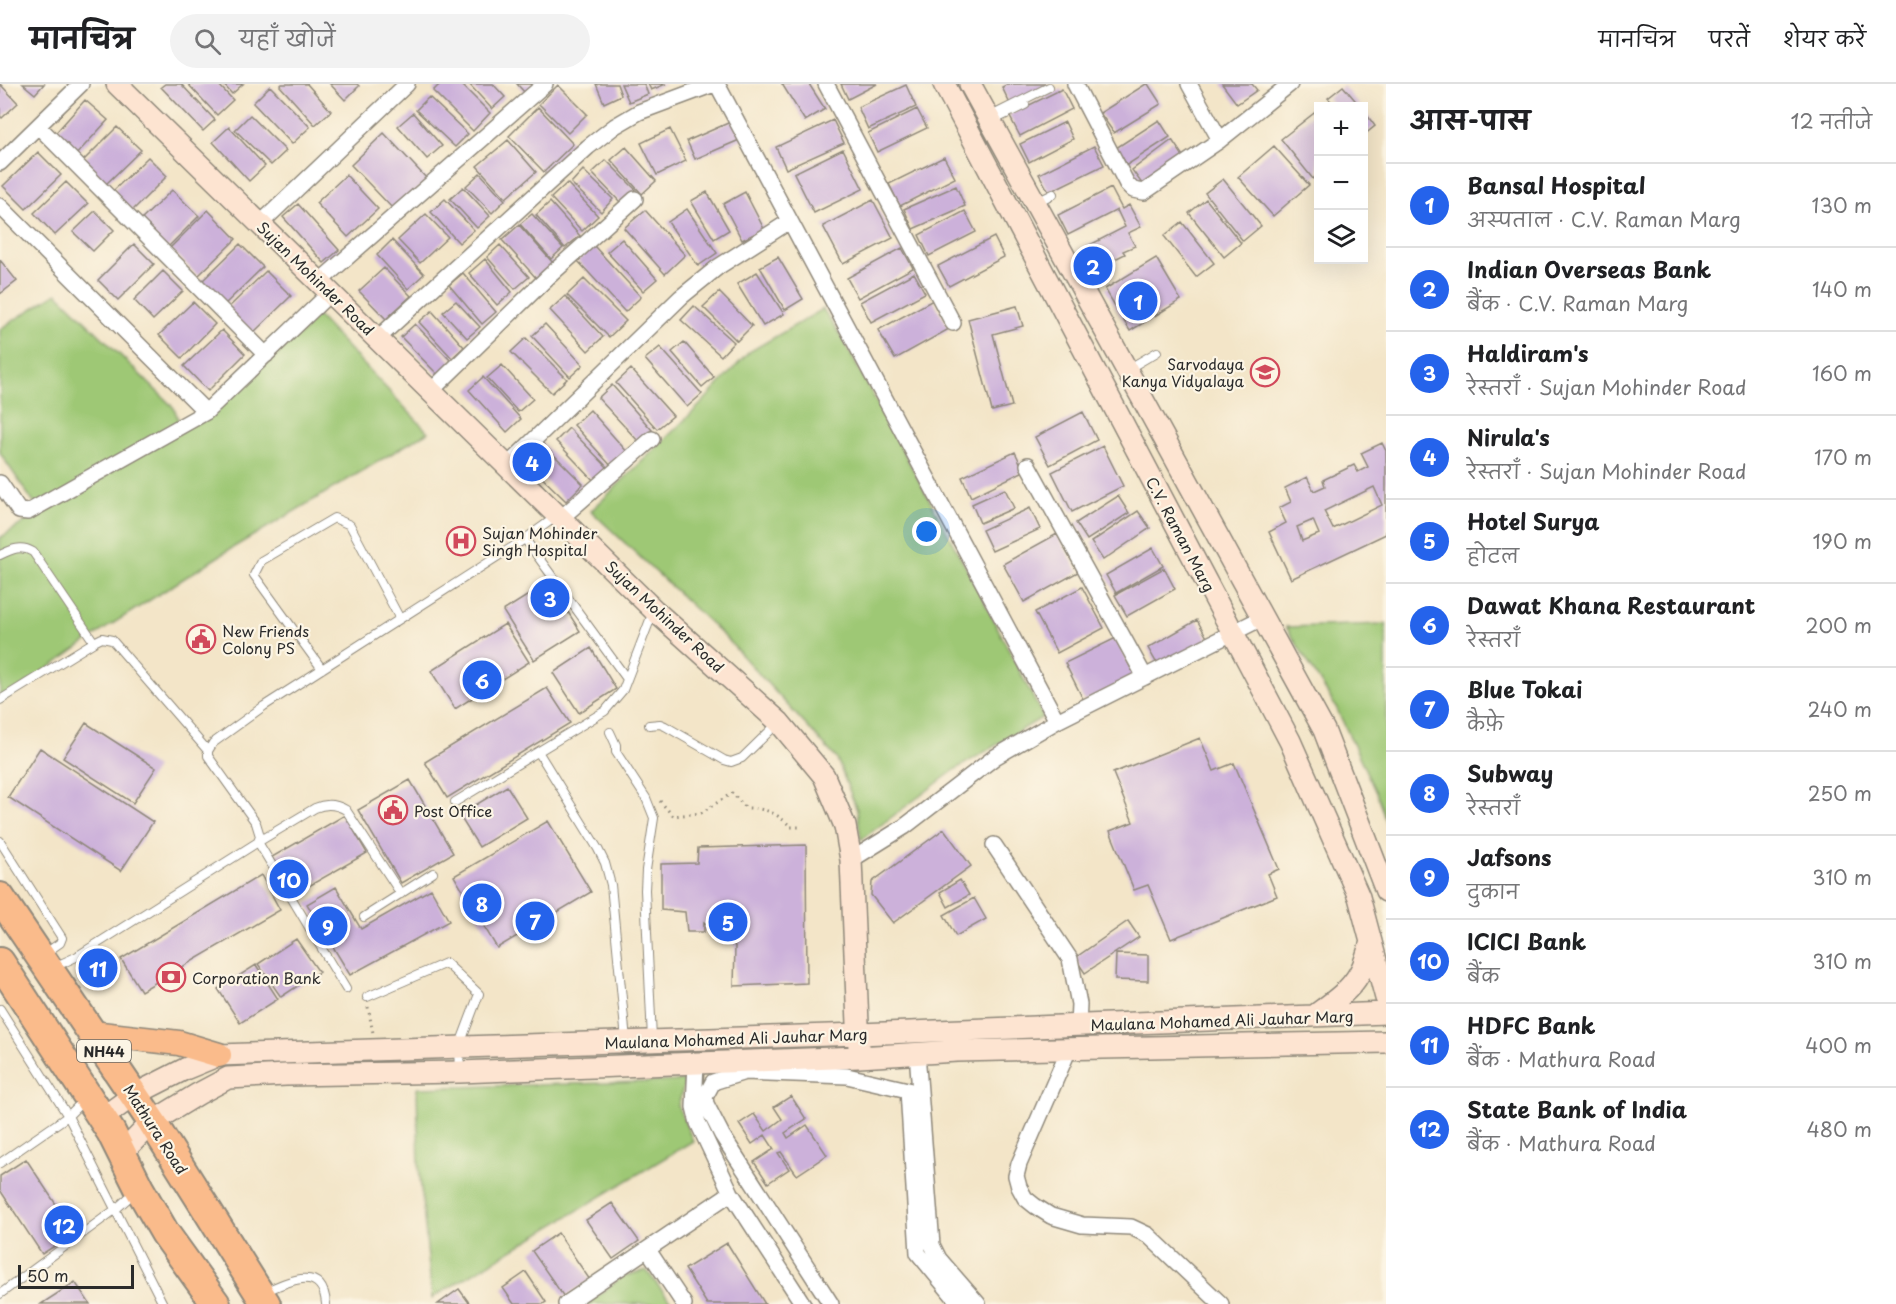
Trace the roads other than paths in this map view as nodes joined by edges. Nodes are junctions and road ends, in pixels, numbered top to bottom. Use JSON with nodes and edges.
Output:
{"nodes":[{"id":1,"x":81,"y":84,"type":"edge"},
{"id":2,"x":407,"y":84,"type":"edge"},
{"id":3,"x":545,"y":84,"type":"edge"},
{"id":4,"x":716,"y":84,"type":"edge"},
{"id":5,"x":826,"y":84,"type":"edge"},
{"id":6,"x":944,"y":84,"type":"edge"},
{"id":7,"x":970,"y":84,"type":"edge"},
{"id":8,"x":1075,"y":84,"type":"edge"},
{"id":9,"x":1189,"y":84,"type":"edge"},
{"id":10,"x":1290,"y":84,"type":"edge"},
{"id":11,"x":119,"y":85,"type":"edge"},
{"id":12,"x":1049,"y":87,"type":"dead end"},
{"id":13,"x":1032,"y":101,"type":"dead end"},
{"id":14,"x":990,"y":120,"type":"junction"},
{"id":15,"x":38,"y":126,"type":"junction"},
{"id":16,"x":1220,"y":140,"type":"junction"},
{"id":17,"x":0,"y":164,"type":"edge"},
{"id":18,"x":635,"y":199,"type":"dead end"},
{"id":19,"x":0,"y":206,"type":"edge"},
{"id":20,"x":790,"y":220,"type":"junction"},
{"id":21,"x":260,"y":224,"type":"junction"},
{"id":22,"x":325,"y":287,"type":"junction"},
{"id":23,"x":953,"y":322,"type":"dead end"},
{"id":24,"x":377,"y":339,"type":"junction"},
{"id":25,"x":1157,"y":352,"type":"dead end"},
{"id":26,"x":266,"y":354,"type":"junction"},
{"id":27,"x":1127,"y":370,"type":"junction"},
{"id":28,"x":431,"y":391,"type":"junction"},
{"id":29,"x":206,"y":412,"type":"junction"},
{"id":30,"x":652,"y":439,"type":"dead end"},
{"id":31,"x":1028,"y":465,"type":"dead end"},
{"id":32,"x":507,"y":466,"type":"junction"},
{"id":33,"x":0,"y":483,"type":"edge"},
{"id":34,"x":560,"y":517,"type":"junction"},
{"id":35,"x":525,"y":539,"type":"junction"},
{"id":36,"x":0,"y":555,"type":"edge"},
{"id":37,"x":654,"y":610,"type":"junction"},
{"id":38,"x":1262,"y":618,"type":"junction"},
{"id":39,"x":400,"y":619,"type":"junction"},
{"id":40,"x":1233,"y":633,"type":"junction"},
{"id":41,"x":94,"y":642,"type":"junction"},
{"id":42,"x":322,"y":669,"type":"junction"},
{"id":43,"x":1145,"y":677,"type":"junction"},
{"id":44,"x":627,"y":679,"type":"junction"},
{"id":45,"x":0,"y":700,"type":"edge"},
{"id":46,"x":1057,"y":721,"type":"junction"},
{"id":47,"x":779,"y":722,"type":"junction"},
{"id":48,"x":650,"y":725,"type":"dead end"},
{"id":49,"x":610,"y":732,"type":"dead end"},
{"id":50,"x":208,"y":751,"type":"junction"},
{"id":51,"x":539,"y":753,"type":"junction"},
{"id":52,"x":455,"y":802,"type":"dead end"},
{"id":53,"x":0,"y":841,"type":"edge"},
{"id":54,"x":258,"y":843,"type":"junction"},
{"id":55,"x":994,"y":844,"type":"dead end"},
{"id":56,"x":851,"y":860,"type":"junction"},
{"id":57,"x":433,"y":873,"type":"dead end"},
{"id":58,"x":1386,"y":891,"type":"edge"},
{"id":59,"x":401,"y":894,"type":"junction"},
{"id":60,"x":0,"y":897,"type":"edge"},
{"id":61,"x":364,"y":917,"type":"dead end"},
{"id":62,"x":1371,"y":942,"type":"junction"},
{"id":63,"x":0,"y":962,"type":"edge"},
{"id":64,"x":44,"y":963,"type":"junction"},
{"id":65,"x":346,"y":989,"type":"dead end"},
{"id":66,"x":367,"y":997,"type":"dead end"},
{"id":67,"x":1386,"y":998,"type":"edge"},
{"id":68,"x":0,"y":1009,"type":"edge"},
{"id":69,"x":1386,"y":1013,"type":"edge"},
{"id":70,"x":1314,"y":1016,"type":"junction"},
{"id":71,"x":1077,"y":1025,"type":"junction"},
{"id":72,"x":92,"y":1033,"type":"junction"},
{"id":73,"x":859,"y":1034,"type":"junction"},
{"id":74,"x":652,"y":1040,"type":"junction"},
{"id":75,"x":626,"y":1041,"type":"junction"},
{"id":76,"x":1386,"y":1042,"type":"edge"},
{"id":77,"x":459,"y":1047,"type":"junction"},
{"id":78,"x":1069,"y":1049,"type":"junction"},
{"id":79,"x":917,"y":1053,"type":"junction"},
{"id":80,"x":219,"y":1055,"type":"junction"},
{"id":81,"x":859,"y":1057,"type":"junction"},
{"id":82,"x":696,"y":1063,"type":"junction"},
{"id":83,"x":460,"y":1072,"type":"junction"},
{"id":84,"x":134,"y":1095,"type":"junction"},
{"id":85,"x":95,"y":1107,"type":"junction"},
{"id":86,"x":68,"y":1116,"type":"junction"},
{"id":87,"x":152,"y":1122,"type":"junction"},
{"id":88,"x":122,"y":1153,"type":"junction"},
{"id":89,"x":0,"y":1163,"type":"edge"},
{"id":90,"x":140,"y":1188,"type":"junction"},
{"id":91,"x":731,"y":1193,"type":"junction"},
{"id":92,"x":116,"y":1209,"type":"junction"},
{"id":93,"x":165,"y":1233,"type":"junction"},
{"id":94,"x":648,"y":1250,"type":"junction"},
{"id":95,"x":0,"y":1294,"type":"edge"},
{"id":96,"x":263,"y":1299,"type":"edge"},
{"id":97,"x":163,"y":1304,"type":"edge"},
{"id":98,"x":192,"y":1304,"type":"edge"},
{"id":99,"x":216,"y":1304,"type":"edge"},
{"id":100,"x":326,"y":1304,"type":"edge"},
{"id":101,"x":566,"y":1304,"type":"edge"},
{"id":102,"x":684,"y":1304,"type":"edge"},
{"id":103,"x":803,"y":1304,"type":"edge"},
{"id":104,"x":831,"y":1304,"type":"edge"},
{"id":105,"x":960,"y":1304,"type":"edge"},
{"id":106,"x":978,"y":1304,"type":"edge"},
{"id":107,"x":1221,"y":1304,"type":"edge"}],
"edges":[{"from":1,"to":15,"type":"street"},
{"from":2,"to":21,"type":"street"},
{"from":3,"to":22,"type":"street"},
{"from":4,"to":20,"type":"street"},
{"from":4,"to":24,"type":"street"},
{"from":5,"to":23,"type":"street"},
{"from":6,"to":40,"type":"main road","name":"C.V. Raman Marg"},
{"from":7,"to":14,"type":"main road","name":"C.V. Raman Marg"},
{"from":8,"to":16,"type":"street"},
{"from":9,"to":16,"type":"street"},
{"from":10,"to":16,"type":"street"},
{"from":11,"to":21,"type":"main road","name":"Sujan Mohinder Road"},
{"from":12,"to":14,"type":"lane"},
{"from":13,"to":14,"type":"lane"},
{"from":14,"to":27,"type":"main road","name":"C.V. Raman Marg"},
{"from":15,"to":17,"type":"street"},
{"from":15,"to":26,"type":"street"},
{"from":18,"to":28,"type":"street"},
{"from":19,"to":29,"type":"street"},
{"from":20,"to":32,"type":"street"},
{"from":20,"to":46,"type":"street"},
{"from":21,"to":22,"type":"main road","name":"Sujan Mohinder Road"},
{"from":22,"to":24,"type":"main road","name":"Sujan Mohinder Road"},
{"from":22,"to":26,"type":"street"},
{"from":24,"to":28,"type":"main road","name":"Sujan Mohinder Road"},
{"from":25,"to":27,"type":"lane"},
{"from":26,"to":29,"type":"street"},
{"from":27,"to":38,"type":"main road","name":"C.V. Raman Marg"},
{"from":28,"to":32,"type":"main road","name":"Sujan Mohinder Road"},
{"from":29,"to":33,"type":"street"},
{"from":30,"to":34,"type":"street"},
{"from":31,"to":43,"type":"street"},
{"from":32,"to":34,"type":"main road","name":"Sujan Mohinder Road"},
{"from":34,"to":35,"type":"lane"},
{"from":34,"to":37,"type":"main road","name":"Sujan Mohinder Road"},
{"from":35,"to":39,"type":"lane"},
{"from":35,"to":44,"type":"lane"},
{"from":36,"to":41,"type":"lane"},
{"from":37,"to":44,"type":"lane"},
{"from":37,"to":47,"type":"main road","name":"Sujan Mohinder Road"},
{"from":38,"to":40,"type":"street"},
{"from":38,"to":58,"type":"main road","name":"C.V. Raman Marg"},
{"from":39,"to":42,"type":"lane"},
{"from":39,"to":42,"type":"lane"},
{"from":40,"to":43,"type":"street"},
{"from":40,"to":62,"type":"main road","name":"C.V. Raman Marg"},
{"from":41,"to":45,"type":"lane"},
{"from":41,"to":50,"type":"lane"},
{"from":42,"to":50,"type":"lane"},
{"from":43,"to":46,"type":"street"},
{"from":44,"to":51,"type":"lane"},
{"from":46,"to":56,"type":"street"},
{"from":47,"to":48,"type":"lane"},
{"from":47,"to":56,"type":"main road","name":"Sujan Mohinder Road"},
{"from":49,"to":74,"type":"lane"},
{"from":50,"to":54,"type":"lane"},
{"from":51,"to":52,"type":"lane"},
{"from":51,"to":75,"type":"lane"},
{"from":53,"to":64,"type":"lane"},
{"from":54,"to":59,"type":"lane"},
{"from":54,"to":64,"type":"lane"},
{"from":54,"to":65,"type":"lane"},
{"from":55,"to":71,"type":"street"},
{"from":56,"to":73,"type":"main road","name":"Sujan Mohinder Road"},
{"from":57,"to":59,"type":"lane"},
{"from":59,"to":61,"type":"lane"},
{"from":60,"to":64,"type":"highway","name":"Mathura Road","number":"NH44"},
{"from":62,"to":67,"type":"main road","name":"C.V. Raman Marg"},
{"from":62,"to":70,"type":"main road"},
{"from":63,"to":85,"type":"highway","number":"NH44"},
{"from":64,"to":72,"type":"highway","name":"Mathura Road","number":"NH44"},
{"from":66,"to":77,"type":"lane"},
{"from":68,"to":86,"type":"lane"},
{"from":69,"to":70,"type":"main road","name":"Maulana Mohamed Ali Jauhar Marg"},
{"from":70,"to":71,"type":"main road","name":"Maulana Mohamed Ali Jauhar Marg"},
{"from":71,"to":73,"type":"main road","name":"Maulana Mohamed Ali Jauhar Marg"},
{"from":72,"to":80,"type":"main road"},
{"from":72,"to":84,"type":"highway","name":"Mathura Road","number":"NH44"},
{"from":73,"to":74,"type":"main road","name":"Maulana Mohamed Ali Jauhar Marg"},
{"from":73,"to":81,"type":"main road","name":"Sujan Mohinder Road"},
{"from":74,"to":75,"type":"main road","name":"Maulana Mohamed Ali Jauhar Marg"},
{"from":75,"to":77,"type":"main road","name":"Maulana Mohamed Ali Jauhar Marg"},
{"from":76,"to":78,"type":"main road","name":"Maulana Mohamed Ali Jauhar Marg"},
{"from":77,"to":80,"type":"main road","name":"Maulana Mohamed Ali Jauhar Marg"},
{"from":77,"to":83,"type":"lane"},
{"from":78,"to":79,"type":"main road","name":"Maulana Mohamed Ali Jauhar Marg"},
{"from":78,"to":107,"type":"street"},
{"from":79,"to":81,"type":"main road","name":"Maulana Mohamed Ali Jauhar Marg"},
{"from":79,"to":106,"type":"street"},
{"from":80,"to":84,"type":"main road","name":"Maulana Mohamed Ali Jauhar Marg"},
{"from":81,"to":82,"type":"main road","name":"Maulana Mohamed Ali Jauhar Marg"},
{"from":82,"to":83,"type":"main road","name":"Maulana Mohamed Ali Jauhar Marg"},
{"from":82,"to":91,"type":"street"},
{"from":83,"to":87,"type":"main road","name":"Maulana Mohamed Ali Jauhar Marg"},
{"from":84,"to":85,"type":"main road","name":"Maulana Mohamed Ali Jauhar Marg"},
{"from":84,"to":87,"type":"highway","name":"Mathura Road","number":"NH44"},
{"from":85,"to":86,"type":"lane"},
{"from":85,"to":88,"type":"highway","number":"NH44"},
{"from":86,"to":89,"type":"lane"},
{"from":86,"to":92,"type":"lane"},
{"from":87,"to":88,"type":"main road","name":"Maulana Mohamed Ali Jauhar Marg"},
{"from":87,"to":96,"type":"highway","name":"Mathura Road","number":"NH44"},
{"from":88,"to":90,"type":"highway","number":"NH44"},
{"from":90,"to":92,"type":"lane"},
{"from":90,"to":93,"type":"highway","number":"NH44"},
{"from":91,"to":94,"type":"street"},
{"from":91,"to":103,"type":"street"},
{"from":92,"to":95,"type":"lane"},
{"from":92,"to":97,"type":"lane"},
{"from":93,"to":98,"type":"highway"},
{"from":93,"to":99,"type":"highway","number":"NH44"},
{"from":94,"to":101,"type":"street"},
{"from":94,"to":102,"type":"street"},
{"from":96,"to":100,"type":"lane"},
{"from":104,"to":105,"type":"street"}]}
